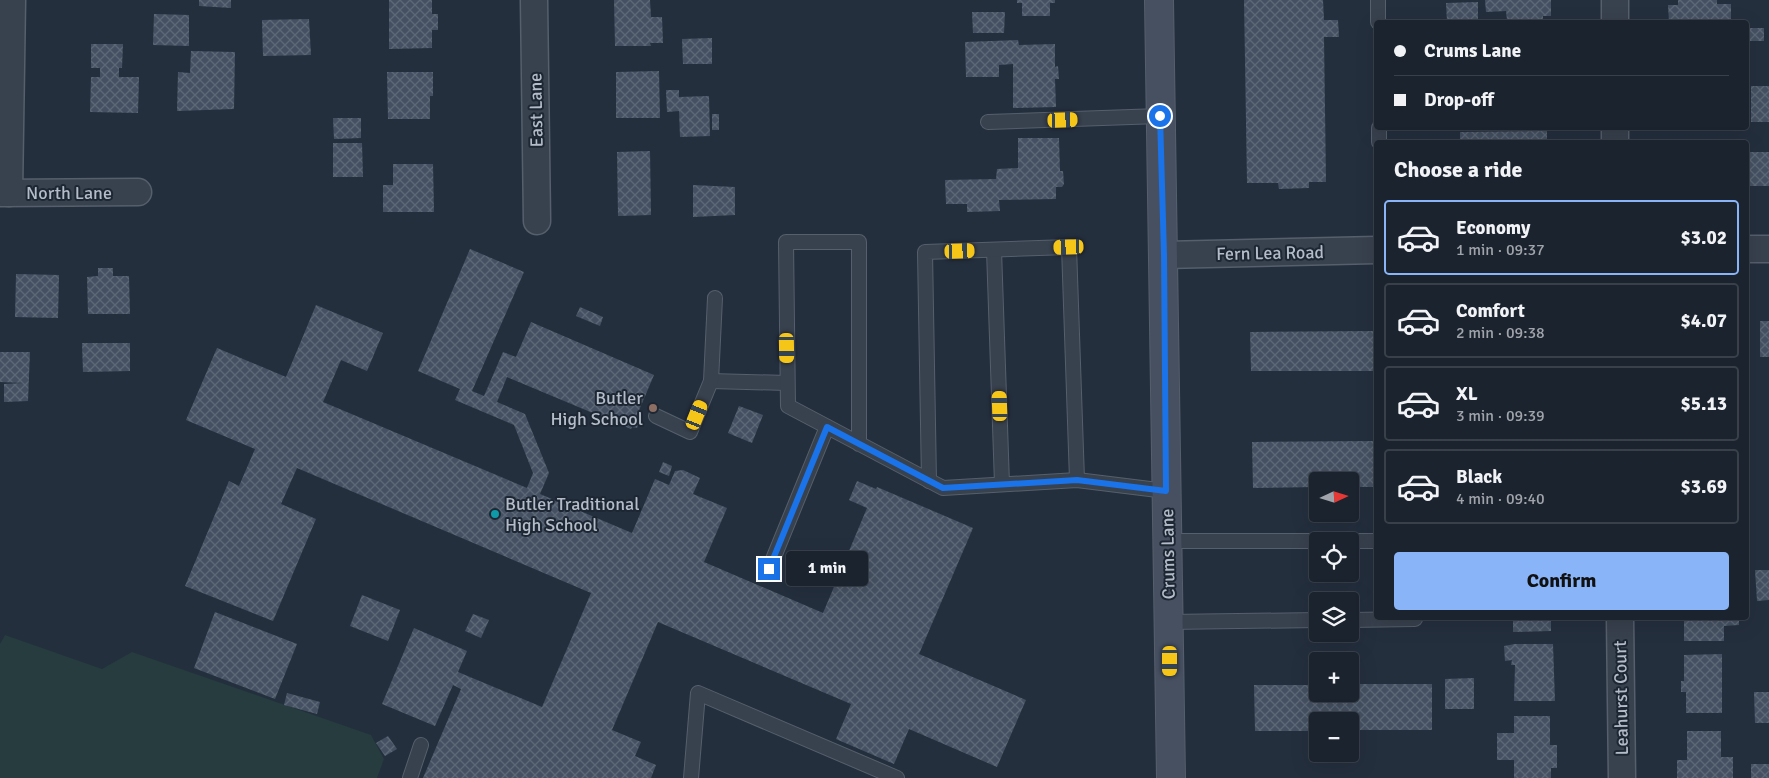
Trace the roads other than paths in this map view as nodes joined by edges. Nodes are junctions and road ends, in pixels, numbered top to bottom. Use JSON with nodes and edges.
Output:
{"nodes":[{"id":1,"x":12,"y":0,"type":"edge"},
{"id":2,"x":534,"y":0,"type":"edge"},
{"id":3,"x":1159,"y":0,"type":"edge"},
{"id":4,"x":1378,"y":0,"type":"edge"},
{"id":5,"x":1615,"y":0,"type":"edge"},
{"id":6,"x":1378,"y":20,"type":"edge"},
{"id":7,"x":1615,"y":20,"type":"edge"},
{"id":8,"x":1160,"y":116,"type":"junction"},
{"id":9,"x":988,"y":122,"type":"dead end"},
{"id":10,"x":138,"y":192,"type":"dead end"},
{"id":11,"x":5,"y":193,"type":"edge"},
{"id":12,"x":537,"y":220,"type":"dead end"},
{"id":13,"x":1749,"y":249,"type":"edge"},
{"id":14,"x":1769,"y":249,"type":"edge"},
{"id":15,"x":994,"y":250,"type":"junction"},
{"id":16,"x":1374,"y":250,"type":"edge"},
{"id":17,"x":1164,"y":255,"type":"junction"},
{"id":18,"x":715,"y":298,"type":"dead end"},
{"id":19,"x":711,"y":381,"type":"junction"},
{"id":20,"x":787,"y":384,"type":"junction"},
{"id":21,"x":656,"y":416,"type":"dead end"},
{"id":22,"x":827,"y":427,"type":"junction"},
{"id":23,"x":859,"y":444,"type":"junction"},
{"id":24,"x":1077,"y":480,"type":"junction"},
{"id":25,"x":929,"y":481,"type":"junction"},
{"id":26,"x":1002,"y":484,"type":"junction"},
{"id":27,"x":1166,"y":491,"type":"junction"},
{"id":28,"x":1309,"y":541,"type":"edge"},
{"id":29,"x":1359,"y":541,"type":"edge"},
{"id":30,"x":1374,"y":541,"type":"edge"},
{"id":31,"x":1168,"y":542,"type":"junction"},
{"id":32,"x":769,"y":569,"type":"dead end"},
{"id":33,"x":1309,"y":620,"type":"edge"},
{"id":34,"x":1359,"y":620,"type":"edge"},
{"id":35,"x":1415,"y":620,"type":"dead end"},
{"id":36,"x":1620,"y":620,"type":"edge"},
{"id":37,"x":1169,"y":622,"type":"junction"},
{"id":38,"x":421,"y":745,"type":"dead end"},
{"id":39,"x":410,"y":778,"type":"edge"},
{"id":40,"x":691,"y":778,"type":"edge"},
{"id":41,"x":897,"y":778,"type":"edge"},
{"id":42,"x":1171,"y":778,"type":"edge"},
{"id":43,"x":1622,"y":778,"type":"edge"}],
"edges":[{"from":1,"to":11,"type":"street"},
{"from":2,"to":12,"type":"street","name":"East Lane"},
{"from":3,"to":8,"type":"main road","name":"Crums Lane"},
{"from":4,"to":6,"type":"lane"},
{"from":5,"to":7,"type":"street"},
{"from":8,"to":9,"type":"lane"},
{"from":8,"to":17,"type":"main road","name":"Crums Lane"},
{"from":10,"to":11,"type":"street","name":"North Lane"},
{"from":13,"to":14,"type":"street"},
{"from":15,"to":24,"type":"lane"},
{"from":15,"to":25,"type":"lane"},
{"from":15,"to":26,"type":"lane"},
{"from":16,"to":17,"type":"street","name":"Fern Lea Road"},
{"from":17,"to":27,"type":"main road","name":"Crums Lane"},
{"from":18,"to":19,"type":"lane"},
{"from":19,"to":20,"type":"lane"},
{"from":19,"to":21,"type":"lane"},
{"from":20,"to":22,"type":"lane"},
{"from":20,"to":23,"type":"lane"},
{"from":22,"to":23,"type":"lane"},
{"from":22,"to":32,"type":"lane"},
{"from":23,"to":25,"type":"lane"},
{"from":24,"to":26,"type":"lane"},
{"from":24,"to":27,"type":"lane"},
{"from":25,"to":26,"type":"lane"},
{"from":27,"to":31,"type":"main road","name":"Crums Lane"},
{"from":28,"to":31,"type":"lane"},
{"from":29,"to":30,"type":"lane"},
{"from":31,"to":37,"type":"main road","name":"Crums Lane"},
{"from":33,"to":37,"type":"lane"},
{"from":34,"to":35,"type":"lane"},
{"from":36,"to":43,"type":"street","name":"Leahurst Court"},
{"from":37,"to":42,"type":"main road","name":"Crums Lane"},
{"from":38,"to":39,"type":"lane"},
{"from":40,"to":41,"type":"lane"}]}
